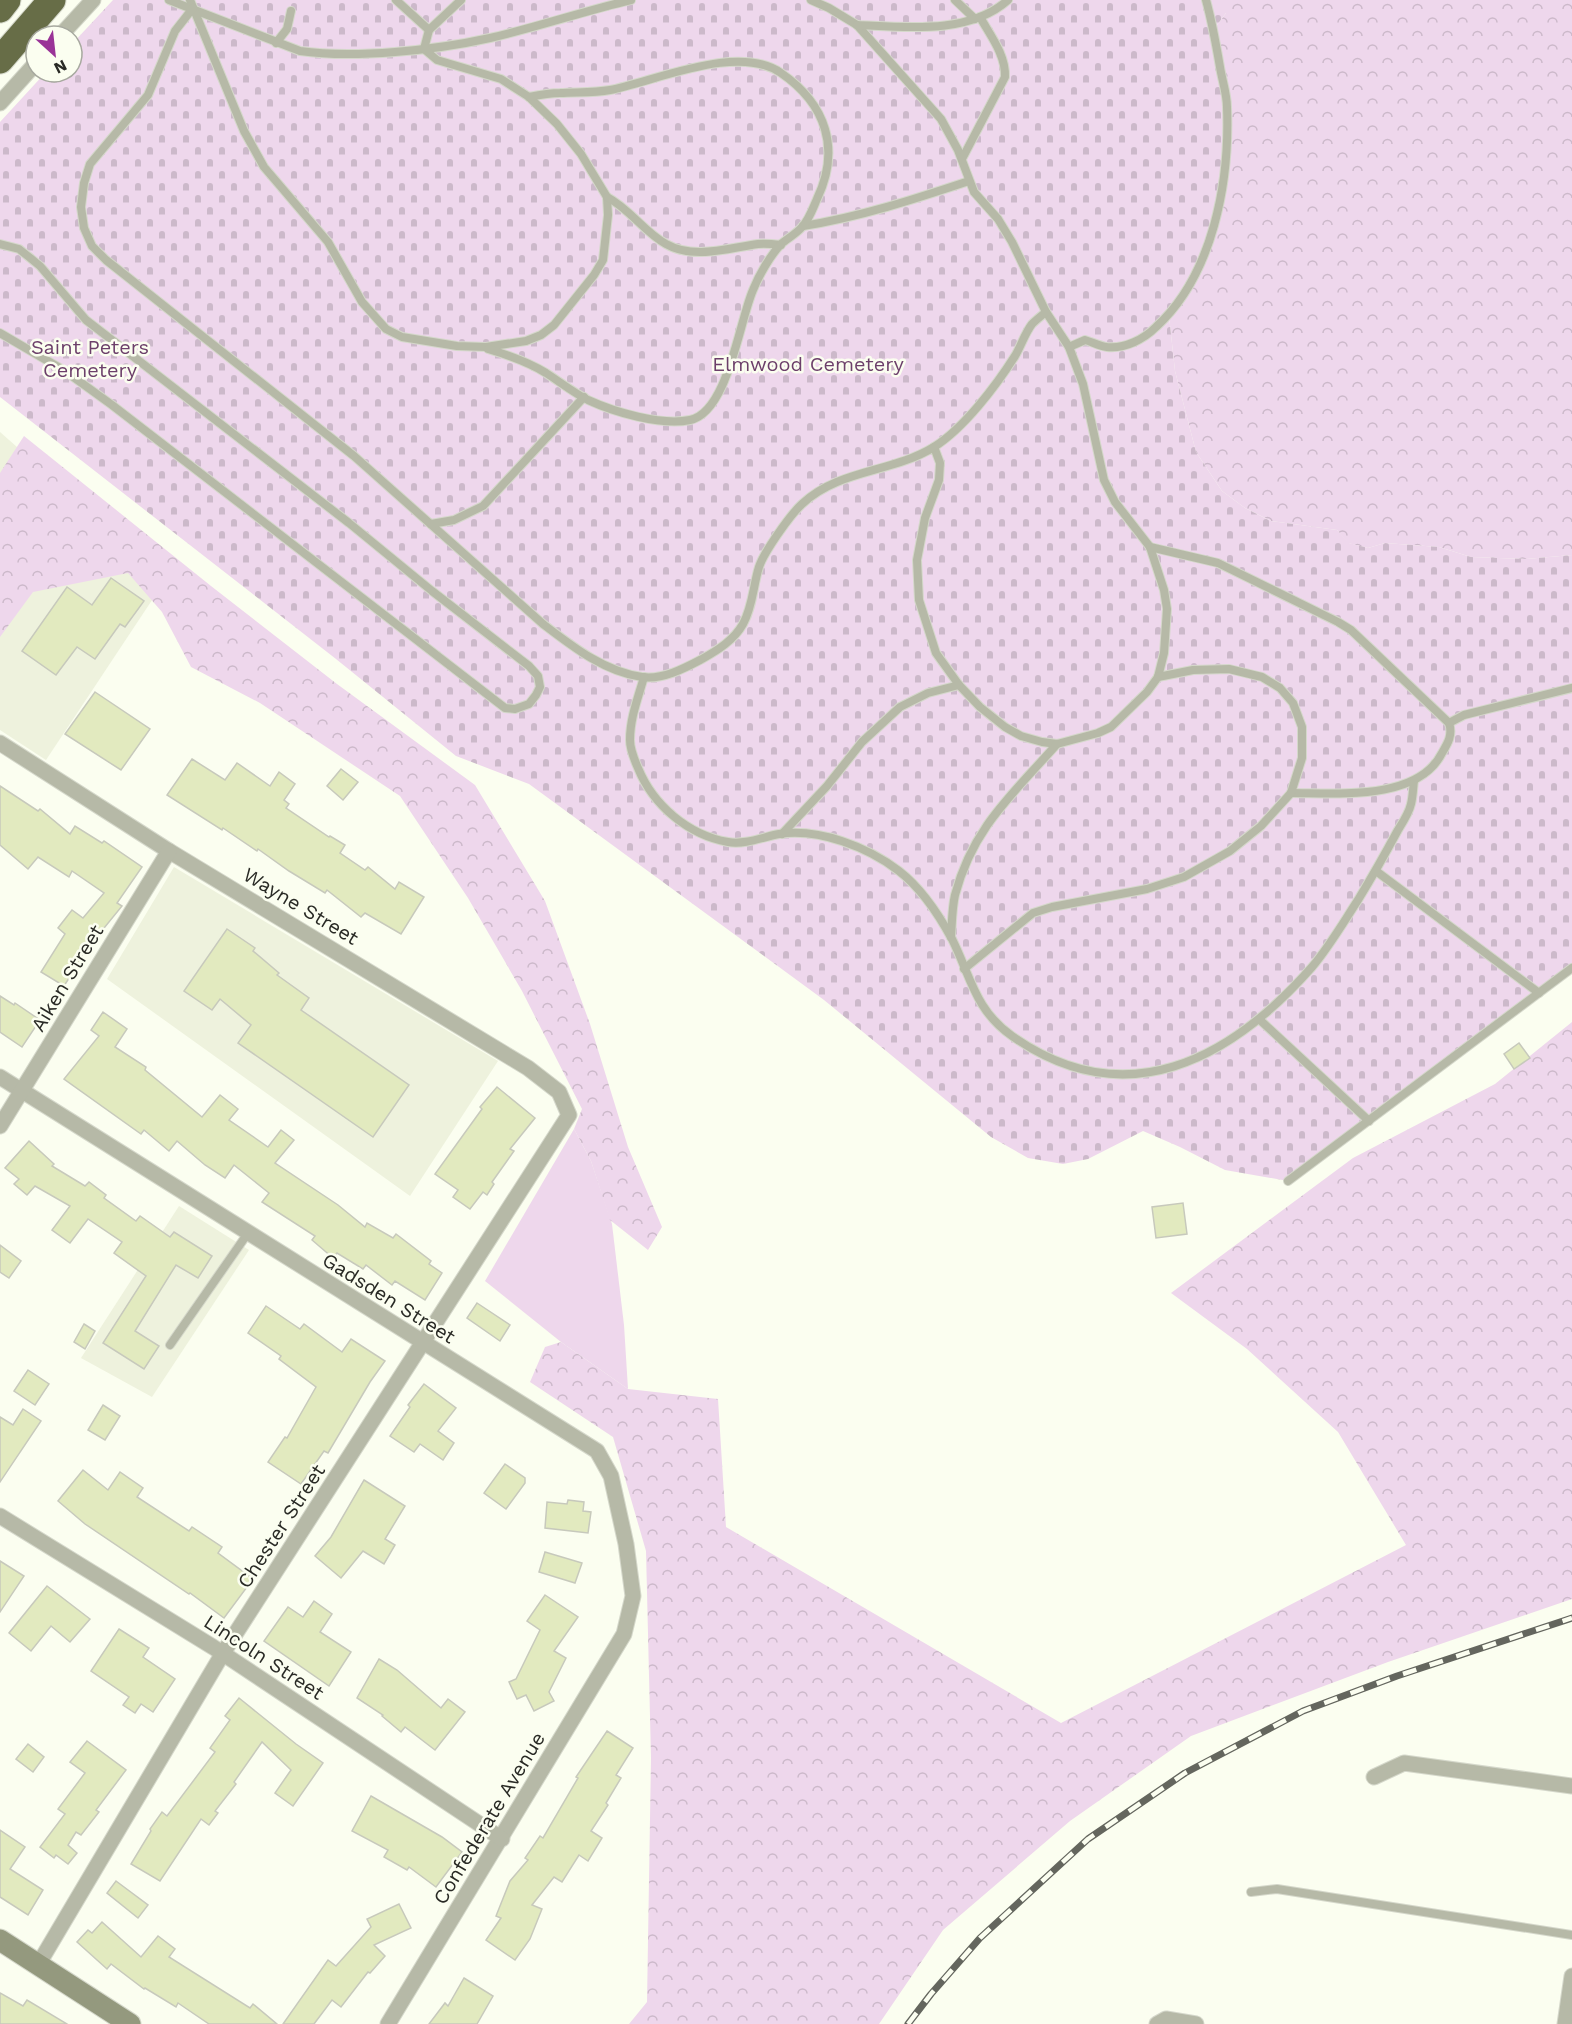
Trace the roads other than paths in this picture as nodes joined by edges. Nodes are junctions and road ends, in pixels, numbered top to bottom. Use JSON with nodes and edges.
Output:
{"nodes":[{"id":1,"x":8,"y":0,"type":"edge"},
{"id":2,"x":52,"y":0,"type":"edge"},
{"id":3,"x":93,"y":0,"type":"edge"},
{"id":4,"x":169,"y":0,"type":"edge"},
{"id":5,"x":396,"y":0,"type":"edge"},
{"id":6,"x":461,"y":0,"type":"edge"},
{"id":7,"x":631,"y":0,"type":"edge"},
{"id":8,"x":811,"y":0,"type":"edge"},
{"id":9,"x":954,"y":0,"type":"edge"},
{"id":10,"x":1008,"y":0,"type":"edge"},
{"id":11,"x":1206,"y":0,"type":"edge"},
{"id":12,"x":191,"y":4,"type":"edge"},
{"id":13,"x":0,"y":9,"type":"edge"},
{"id":14,"x":291,"y":11,"type":"dead end"},
{"id":15,"x":977,"y":18,"type":"junction"},
{"id":16,"x":71,"y":24,"type":"edge"},
{"id":17,"x":857,"y":25,"type":"junction"},
{"id":18,"x":429,"y":30,"type":"junction"},
{"id":19,"x":276,"y":43,"type":"junction"},
{"id":20,"x":424,"y":49,"type":"junction"},
{"id":21,"x":0,"y":60,"type":"edge"},
{"id":22,"x":24,"y":76,"type":"edge"},
{"id":23,"x":529,"y":97,"type":"junction"},
{"id":24,"x":0,"y":103,"type":"edge"},
{"id":25,"x":962,"y":159,"type":"junction"},
{"id":26,"x":969,"y":181,"type":"junction"},
{"id":27,"x":608,"y":197,"type":"junction"},
{"id":28,"x":803,"y":226,"type":"junction"},
{"id":29,"x":0,"y":244,"type":"edge"},
{"id":30,"x":781,"y":245,"type":"junction"},
{"id":31,"x":1046,"y":312,"type":"junction"},
{"id":32,"x":0,"y":333,"type":"edge"},
{"id":33,"x":481,"y":346,"type":"junction"},
{"id":34,"x":1069,"y":347,"type":"junction"},
{"id":35,"x":584,"y":397,"type":"junction"},
{"id":36,"x":934,"y":447,"type":"junction"},
{"id":37,"x":431,"y":524,"type":"junction"},
{"id":38,"x":1150,"y":548,"type":"junction"},
{"id":39,"x":644,"y":677,"type":"junction"},
{"id":40,"x":1158,"y":678,"type":"junction"},
{"id":41,"x":959,"y":685,"type":"junction"},
{"id":42,"x":1572,"y":688,"type":"edge"},
{"id":43,"x":1449,"y":723,"type":"junction"},
{"id":44,"x":0,"y":743,"type":"edge"},
{"id":45,"x":1057,"y":744,"type":"junction"},
{"id":46,"x":1414,"y":781,"type":"junction"},
{"id":47,"x":1291,"y":793,"type":"junction"},
{"id":48,"x":782,"y":834,"type":"junction"},
{"id":49,"x":169,"y":851,"type":"junction"},
{"id":50,"x":1376,"y":871,"type":"junction"},
{"id":51,"x":951,"y":938,"type":"junction"},
{"id":52,"x":1572,"y":968,"type":"edge"},
{"id":53,"x":964,"y":969,"type":"junction"},
{"id":54,"x":1539,"y":993,"type":"junction"},
{"id":55,"x":1260,"y":1020,"type":"junction"},
{"id":56,"x":0,"y":1077,"type":"edge"},
{"id":57,"x":22,"y":1091,"type":"junction"},
{"id":58,"x":569,"y":1115,"type":"joint"},
{"id":59,"x":1369,"y":1121,"type":"junction"},
{"id":60,"x":0,"y":1126,"type":"edge"},
{"id":61,"x":1288,"y":1181,"type":"dead end"},
{"id":62,"x":248,"y":1233,"type":"junction"},
{"id":63,"x":423,"y":1344,"type":"junction"},
{"id":64,"x":170,"y":1345,"type":"dead end"},
{"id":65,"x":0,"y":1516,"type":"edge"},
{"id":66,"x":624,"y":1634,"type":"joint"},
{"id":67,"x":223,"y":1653,"type":"junction"},
{"id":68,"x":1374,"y":1777,"type":"dead end"},
{"id":69,"x":1572,"y":1786,"type":"edge"},
{"id":70,"x":501,"y":1839,"type":"junction"},
{"id":71,"x":1251,"y":1892,"type":"dead end"},
{"id":72,"x":1572,"y":1935,"type":"edge"},
{"id":73,"x":0,"y":1940,"type":"edge"},
{"id":74,"x":38,"y":1965,"type":"junction"},
{"id":75,"x":1572,"y":1976,"type":"edge"},
{"id":76,"x":130,"y":2024,"type":"edge"},
{"id":77,"x":388,"y":2024,"type":"edge"},
{"id":78,"x":1157,"y":2024,"type":"edge"},
{"id":79,"x":1196,"y":2024,"type":"edge"},
{"id":80,"x":1565,"y":2024,"type":"edge"}],
"edges":[{"from":1,"to":13,"type":"highway"},
{"from":2,"to":21,"type":"highway"},
{"from":3,"to":16,"type":"street"},
{"from":4,"to":12,"type":"lane"},
{"from":5,"to":18,"type":"lane"},
{"from":6,"to":18,"type":"lane"},
{"from":7,"to":20,"type":"lane"},
{"from":8,"to":17,"type":"lane"},
{"from":9,"to":15,"type":"lane"},
{"from":10,"to":15,"type":"lane"},
{"from":11,"to":34,"type":"lane"},
{"from":12,"to":19,"type":"lane"},
{"from":12,"to":33,"type":"lane"},
{"from":12,"to":37,"type":"lane"},
{"from":14,"to":19,"type":"lane"},
{"from":15,"to":17,"type":"lane"},
{"from":15,"to":25,"type":"lane"},
{"from":17,"to":25,"type":"lane"},
{"from":18,"to":20,"type":"lane"},
{"from":19,"to":20,"type":"lane"},
{"from":20,"to":23,"type":"lane"},
{"from":22,"to":24,"type":"street"},
{"from":23,"to":27,"type":"lane"},
{"from":23,"to":28,"type":"lane"},
{"from":25,"to":26,"type":"lane"},
{"from":26,"to":28,"type":"lane"},
{"from":26,"to":31,"type":"lane"},
{"from":27,"to":30,"type":"lane"},
{"from":27,"to":33,"type":"lane"},
{"from":28,"to":30,"type":"lane"},
{"from":29,"to":32,"type":"lane"},
{"from":30,"to":35,"type":"lane"},
{"from":31,"to":34,"type":"lane"},
{"from":31,"to":36,"type":"lane"},
{"from":33,"to":35,"type":"lane"},
{"from":34,"to":38,"type":"lane"},
{"from":35,"to":37,"type":"lane"},
{"from":36,"to":39,"type":"lane"},
{"from":36,"to":41,"type":"lane"},
{"from":37,"to":39,"type":"lane"},
{"from":38,"to":40,"type":"lane"},
{"from":38,"to":43,"type":"lane"},
{"from":39,"to":48,"type":"lane"},
{"from":40,"to":45,"type":"lane"},
{"from":40,"to":47,"type":"lane"},
{"from":41,"to":45,"type":"lane"},
{"from":41,"to":48,"type":"lane"},
{"from":42,"to":43,"type":"lane"},
{"from":43,"to":46,"type":"lane"},
{"from":44,"to":49,"type":"street","name":"Wayne Street"},
{"from":45,"to":51,"type":"lane"},
{"from":46,"to":47,"type":"lane"},
{"from":46,"to":50,"type":"lane"},
{"from":47,"to":53,"type":"lane"},
{"from":48,"to":51,"type":"lane"},
{"from":49,"to":57,"type":"street","name":"Aiken Street"},
{"from":49,"to":58,"type":"street","name":"Wayne Street"},
{"from":50,"to":54,"type":"lane"},
{"from":50,"to":55,"type":"lane"},
{"from":51,"to":53,"type":"lane"},
{"from":52,"to":54,"type":"lane"},
{"from":53,"to":55,"type":"lane"},
{"from":54,"to":59,"type":"lane"},
{"from":55,"to":59,"type":"lane"},
{"from":56,"to":57,"type":"street","name":"Gadsden Street"},
{"from":57,"to":60,"type":"street","name":"Aiken Street"},
{"from":57,"to":62,"type":"street","name":"Gadsden Street"},
{"from":58,"to":63,"type":"street","name":"Chester Street"},
{"from":59,"to":61,"type":"lane"},
{"from":62,"to":63,"type":"street","name":"Gadsden Street"},
{"from":62,"to":64,"type":"lane"},
{"from":63,"to":66,"type":"street","name":"Gadsden Street"},
{"from":63,"to":67,"type":"street","name":"Chester Street"},
{"from":65,"to":67,"type":"street","name":"Lincoln Street"},
{"from":66,"to":70,"type":"street","name":"Confederate Avenue"},
{"from":67,"to":70,"type":"street","name":"Lincoln Street"},
{"from":67,"to":74,"type":"street","name":"Chester Street"},
{"from":68,"to":69,"type":"street"},
{"from":70,"to":77,"type":"street","name":"Confederate Avenue"},
{"from":71,"to":72,"type":"lane"},
{"from":73,"to":74,"type":"street"},
{"from":74,"to":76,"type":"street"},
{"from":75,"to":80,"type":"street"},
{"from":78,"to":79,"type":"street"}]}
